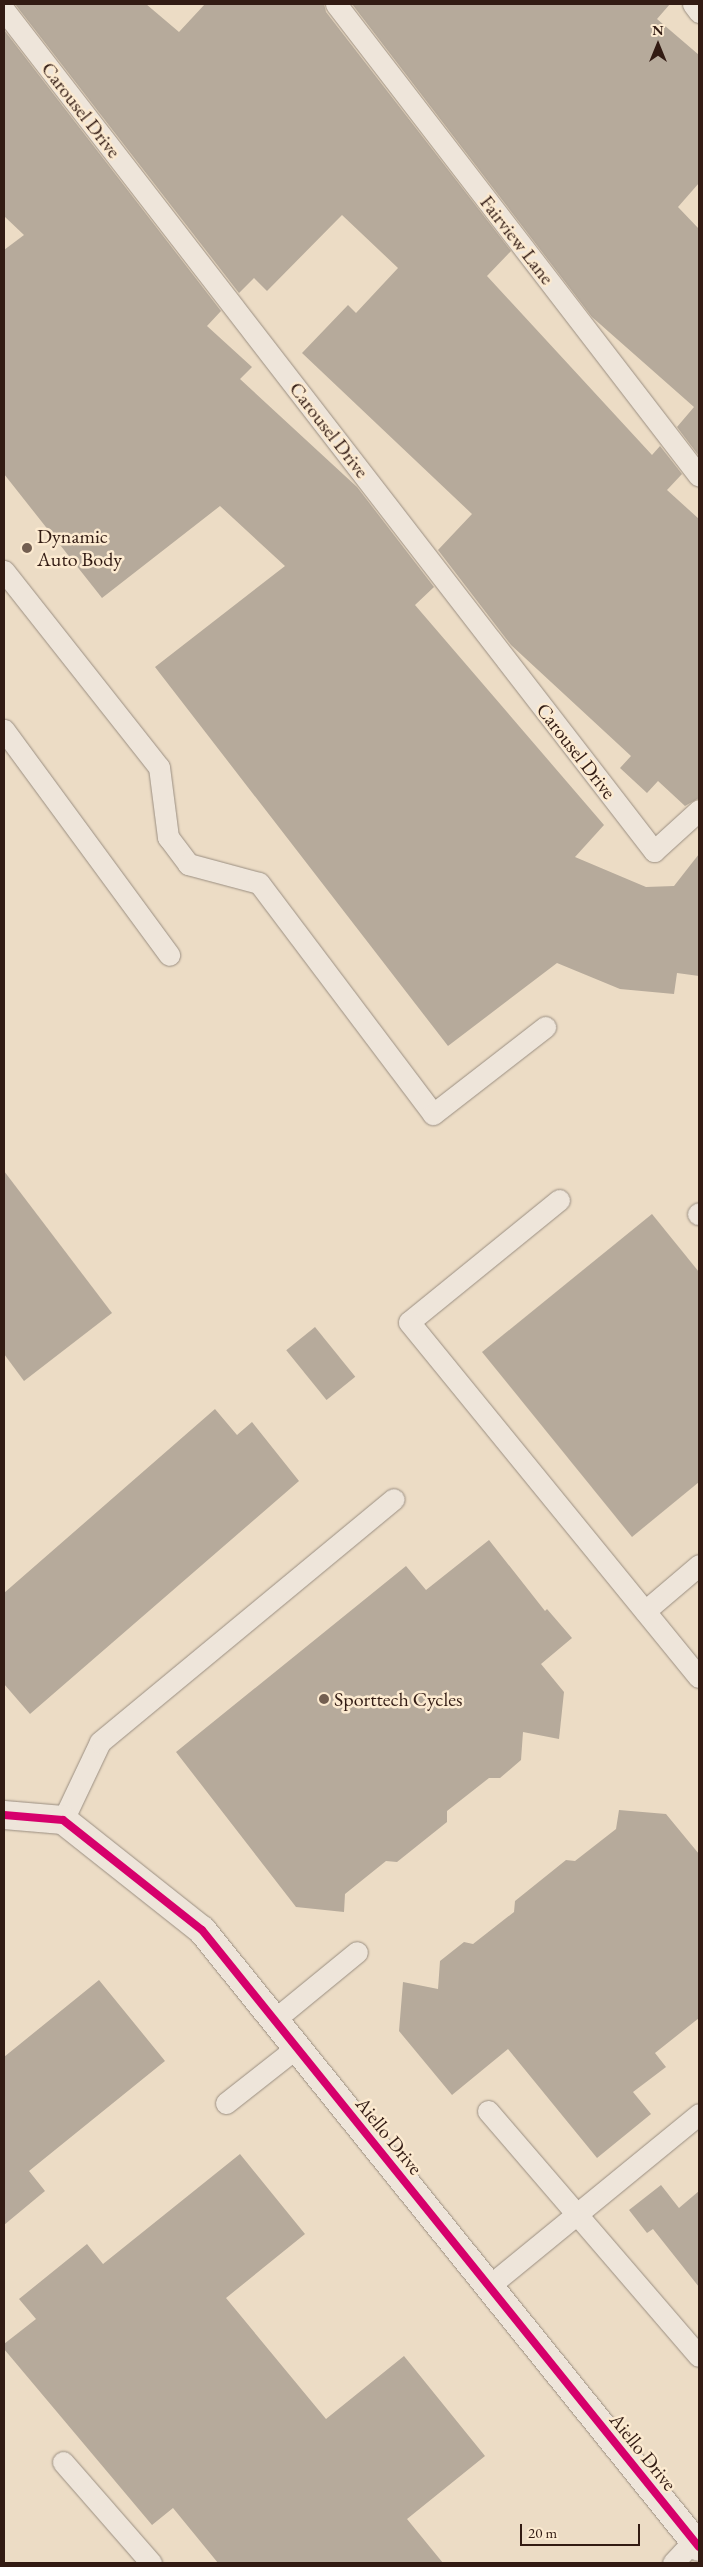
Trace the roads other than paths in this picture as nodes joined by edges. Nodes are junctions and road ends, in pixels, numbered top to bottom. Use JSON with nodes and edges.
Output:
{"nodes":[{"id":1,"x":336,"y":4,"type":"edge"},
{"id":2,"x":693,"y":4,"type":"edge"},
{"id":3,"x":4,"y":10,"type":"edge"},
{"id":4,"x":699,"y":12,"type":"edge"},
{"id":5,"x":699,"y":476,"type":"edge"},
{"id":6,"x":4,"y":571,"type":"edge"},
{"id":7,"x":4,"y":730,"type":"edge"},
{"id":8,"x":699,"y":810,"type":"edge"},
{"id":9,"x":170,"y":955,"type":"dead end"},
{"id":10,"x":545,"y":1027,"type":"dead end"},
{"id":11,"x":559,"y":1200,"type":"dead end"},
{"id":12,"x":394,"y":1499,"type":"dead end"},
{"id":13,"x":699,"y":1564,"type":"edge"},
{"id":14,"x":645,"y":1611,"type":"junction"},
{"id":15,"x":699,"y":1677,"type":"edge"},
{"id":16,"x":4,"y":1815,"type":"edge"},
{"id":17,"x":63,"y":1820,"type":"junction"},
{"id":18,"x":357,"y":1952,"type":"dead end"},
{"id":19,"x":274,"y":2020,"type":"junction"},
{"id":20,"x":296,"y":2048,"type":"junction"},
{"id":21,"x":226,"y":2103,"type":"dead end"},
{"id":22,"x":488,"y":2111,"type":"dead end"},
{"id":23,"x":699,"y":2114,"type":"edge"},
{"id":24,"x":577,"y":2214,"type":"junction"},
{"id":25,"x":489,"y":2286,"type":"junction"},
{"id":26,"x":699,"y":2356,"type":"edge"},
{"id":27,"x":63,"y":2462,"type":"dead end"},
{"id":28,"x":697,"y":2541,"type":"edge"},
{"id":29,"x":151,"y":2563,"type":"edge"},
{"id":30,"x":673,"y":2563,"type":"edge"}],
"edges":[{"from":1,"to":5,"type":"lane","name":"Fairview Lane"},
{"from":2,"to":4,"type":"lane"},
{"from":3,"to":8,"type":"lane","name":"Carousel Drive"},
{"from":6,"to":10,"type":"lane"},
{"from":7,"to":9,"type":"lane"},
{"from":11,"to":14,"type":"lane"},
{"from":12,"to":17,"type":"lane"},
{"from":13,"to":14,"type":"lane"},
{"from":14,"to":15,"type":"lane"},
{"from":16,"to":17,"type":"street"},
{"from":17,"to":19,"type":"street","name":"Aiello Drive"},
{"from":18,"to":19,"type":"lane"},
{"from":19,"to":20,"type":"street","name":"Aiello Drive"},
{"from":20,"to":21,"type":"lane"},
{"from":20,"to":25,"type":"street","name":"Aiello Drive"},
{"from":22,"to":24,"type":"lane"},
{"from":23,"to":24,"type":"lane"},
{"from":24,"to":25,"type":"lane"},
{"from":24,"to":26,"type":"lane"},
{"from":25,"to":28,"type":"street","name":"Aiello Drive"},
{"from":27,"to":29,"type":"lane"},
{"from":28,"to":30,"type":"lane"}]}
